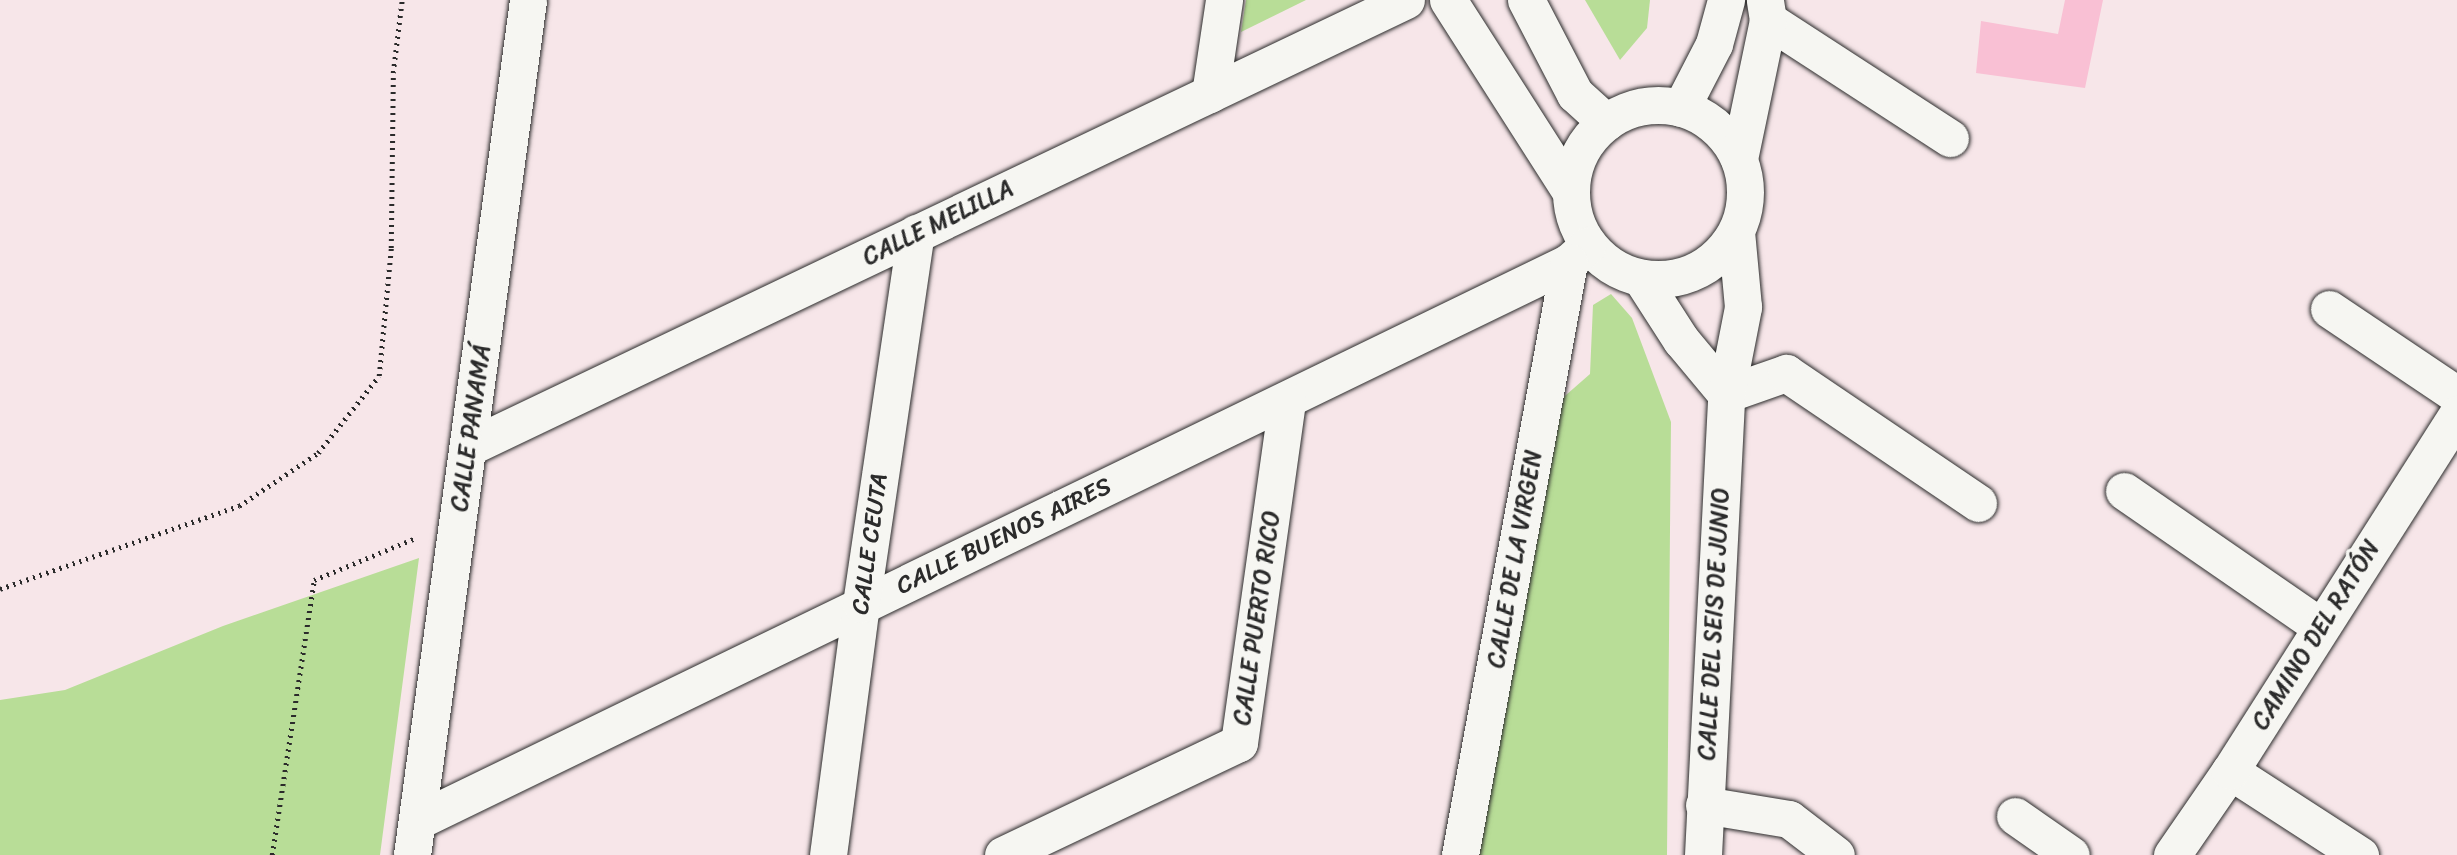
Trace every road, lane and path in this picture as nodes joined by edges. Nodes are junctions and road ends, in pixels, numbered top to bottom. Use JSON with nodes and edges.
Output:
{"nodes":[{"id":1,"x":402,"y":0,"type":"edge"},
{"id":2,"x":528,"y":0,"type":"edge"},
{"id":3,"x":1224,"y":0,"type":"edge"},
{"id":4,"x":1406,"y":0,"type":"edge"},
{"id":5,"x":1448,"y":0,"type":"edge"},
{"id":6,"x":1526,"y":0,"type":"edge"},
{"id":7,"x":1726,"y":0,"type":"edge"},
{"id":8,"x":1766,"y":10,"type":"edge"},
{"id":9,"x":1210,"y":93,"type":"junction"},
{"id":10,"x":1681,"y":108,"type":"junction"},
{"id":11,"x":1606,"y":122,"type":"junction"},
{"id":12,"x":1950,"y":138,"type":"dead end"},
{"id":13,"x":1739,"y":159,"type":"junction"},
{"id":14,"x":1570,"y":191,"type":"junction"},
{"id":15,"x":1736,"y":232,"type":"junction"},
{"id":16,"x":916,"y":233,"type":"junction"},
{"id":17,"x":1579,"y":254,"type":"junction"},
{"id":18,"x":1641,"y":278,"type":"junction"},
{"id":19,"x":2329,"y":309,"type":"dead end"},
{"id":20,"x":1726,"y":394,"type":"junction"},
{"id":21,"x":2457,"y":395,"type":"edge"},
{"id":22,"x":1287,"y":400,"type":"junction"},
{"id":23,"x":2457,"y":414,"type":"edge"},
{"id":24,"x":469,"y":447,"type":"junction"},
{"id":25,"x":2124,"y":491,"type":"dead end"},
{"id":26,"x":1978,"y":503,"type":"dead end"},
{"id":27,"x":459,"y":520,"type":"junction"},
{"id":28,"x":0,"y":589,"type":"edge"},
{"id":29,"x":861,"y":604,"type":"junction"},
{"id":30,"x":2321,"y":626,"type":"junction"},
{"id":31,"x":2230,"y":772,"type":"junction"},
{"id":32,"x":1704,"y":804,"type":"junction"},
{"id":33,"x":2015,"y":816,"type":"dead end"},
{"id":34,"x":414,"y":838,"type":"edge"},
{"id":35,"x":272,"y":855,"type":"edge"},
{"id":36,"x":828,"y":855,"type":"edge"},
{"id":37,"x":1003,"y":855,"type":"edge"},
{"id":38,"x":1460,"y":855,"type":"edge"},
{"id":39,"x":1703,"y":855,"type":"edge"},
{"id":40,"x":1836,"y":855,"type":"edge"},
{"id":41,"x":2071,"y":855,"type":"edge"},
{"id":42,"x":2172,"y":855,"type":"edge"},
{"id":43,"x":2360,"y":855,"type":"edge"}],
"edges":[{"from":1,"to":28,"type":"path"},
{"from":2,"to":24,"type":"street","name":"CALLE PANAMÁ"},
{"from":3,"to":9,"type":"street"},
{"from":4,"to":9,"type":"street","name":"CALLE MELILLA"},
{"from":5,"to":14,"type":"street"},
{"from":6,"to":11,"type":"street"},
{"from":7,"to":10,"type":"street"},
{"from":8,"to":12,"type":"street"},
{"from":8,"to":13,"type":"street"},
{"from":9,"to":16,"type":"street","name":"CALLE MELILLA"},
{"from":10,"to":11,"type":"street"},
{"from":10,"to":13,"type":"street"},
{"from":11,"to":14,"type":"street"},
{"from":13,"to":15,"type":"street"},
{"from":14,"to":17,"type":"street"},
{"from":15,"to":18,"type":"street"},
{"from":15,"to":20,"type":"street","name":"CALLE DEL SEIS DE JUNIO"},
{"from":16,"to":24,"type":"street","name":"CALLE MELILLA"},
{"from":16,"to":29,"type":"street","name":"CALLE CEUTA"},
{"from":17,"to":18,"type":"street"},
{"from":17,"to":22,"type":"street","name":"CALLE BUENOS AIRES"},
{"from":17,"to":38,"type":"street","name":"CALLE DE LA VIRGEN"},
{"from":18,"to":20,"type":"street"},
{"from":19,"to":21,"type":"street"},
{"from":20,"to":26,"type":"street"},
{"from":20,"to":32,"type":"street","name":"CALLE DEL SEIS DE JUNIO"},
{"from":22,"to":29,"type":"street","name":"CALLE BUENOS AIRES"},
{"from":22,"to":37,"type":"street","name":"CALLE PUERTO RICO"},
{"from":23,"to":30,"type":"street","name":"CAMINO DEL RATÓN"},
{"from":24,"to":27,"type":"street","name":"CALLE PANAMÁ"},
{"from":25,"to":30,"type":"street"},
{"from":27,"to":34,"type":"street","name":"CALLE PANAMÁ"},
{"from":27,"to":35,"type":"path"},
{"from":29,"to":34,"type":"street","name":"CALLE BUENOS AIRES"},
{"from":29,"to":36,"type":"street","name":"CALLE CEUTA"},
{"from":30,"to":31,"type":"street","name":"CAMINO DEL RATÓN"},
{"from":31,"to":42,"type":"street","name":"CAMINO DEL RATÓN"},
{"from":31,"to":43,"type":"street"},
{"from":32,"to":39,"type":"street","name":"CALLE DEL SEIS DE JUNIO"},
{"from":32,"to":40,"type":"street"},
{"from":33,"to":41,"type":"street"}]}
